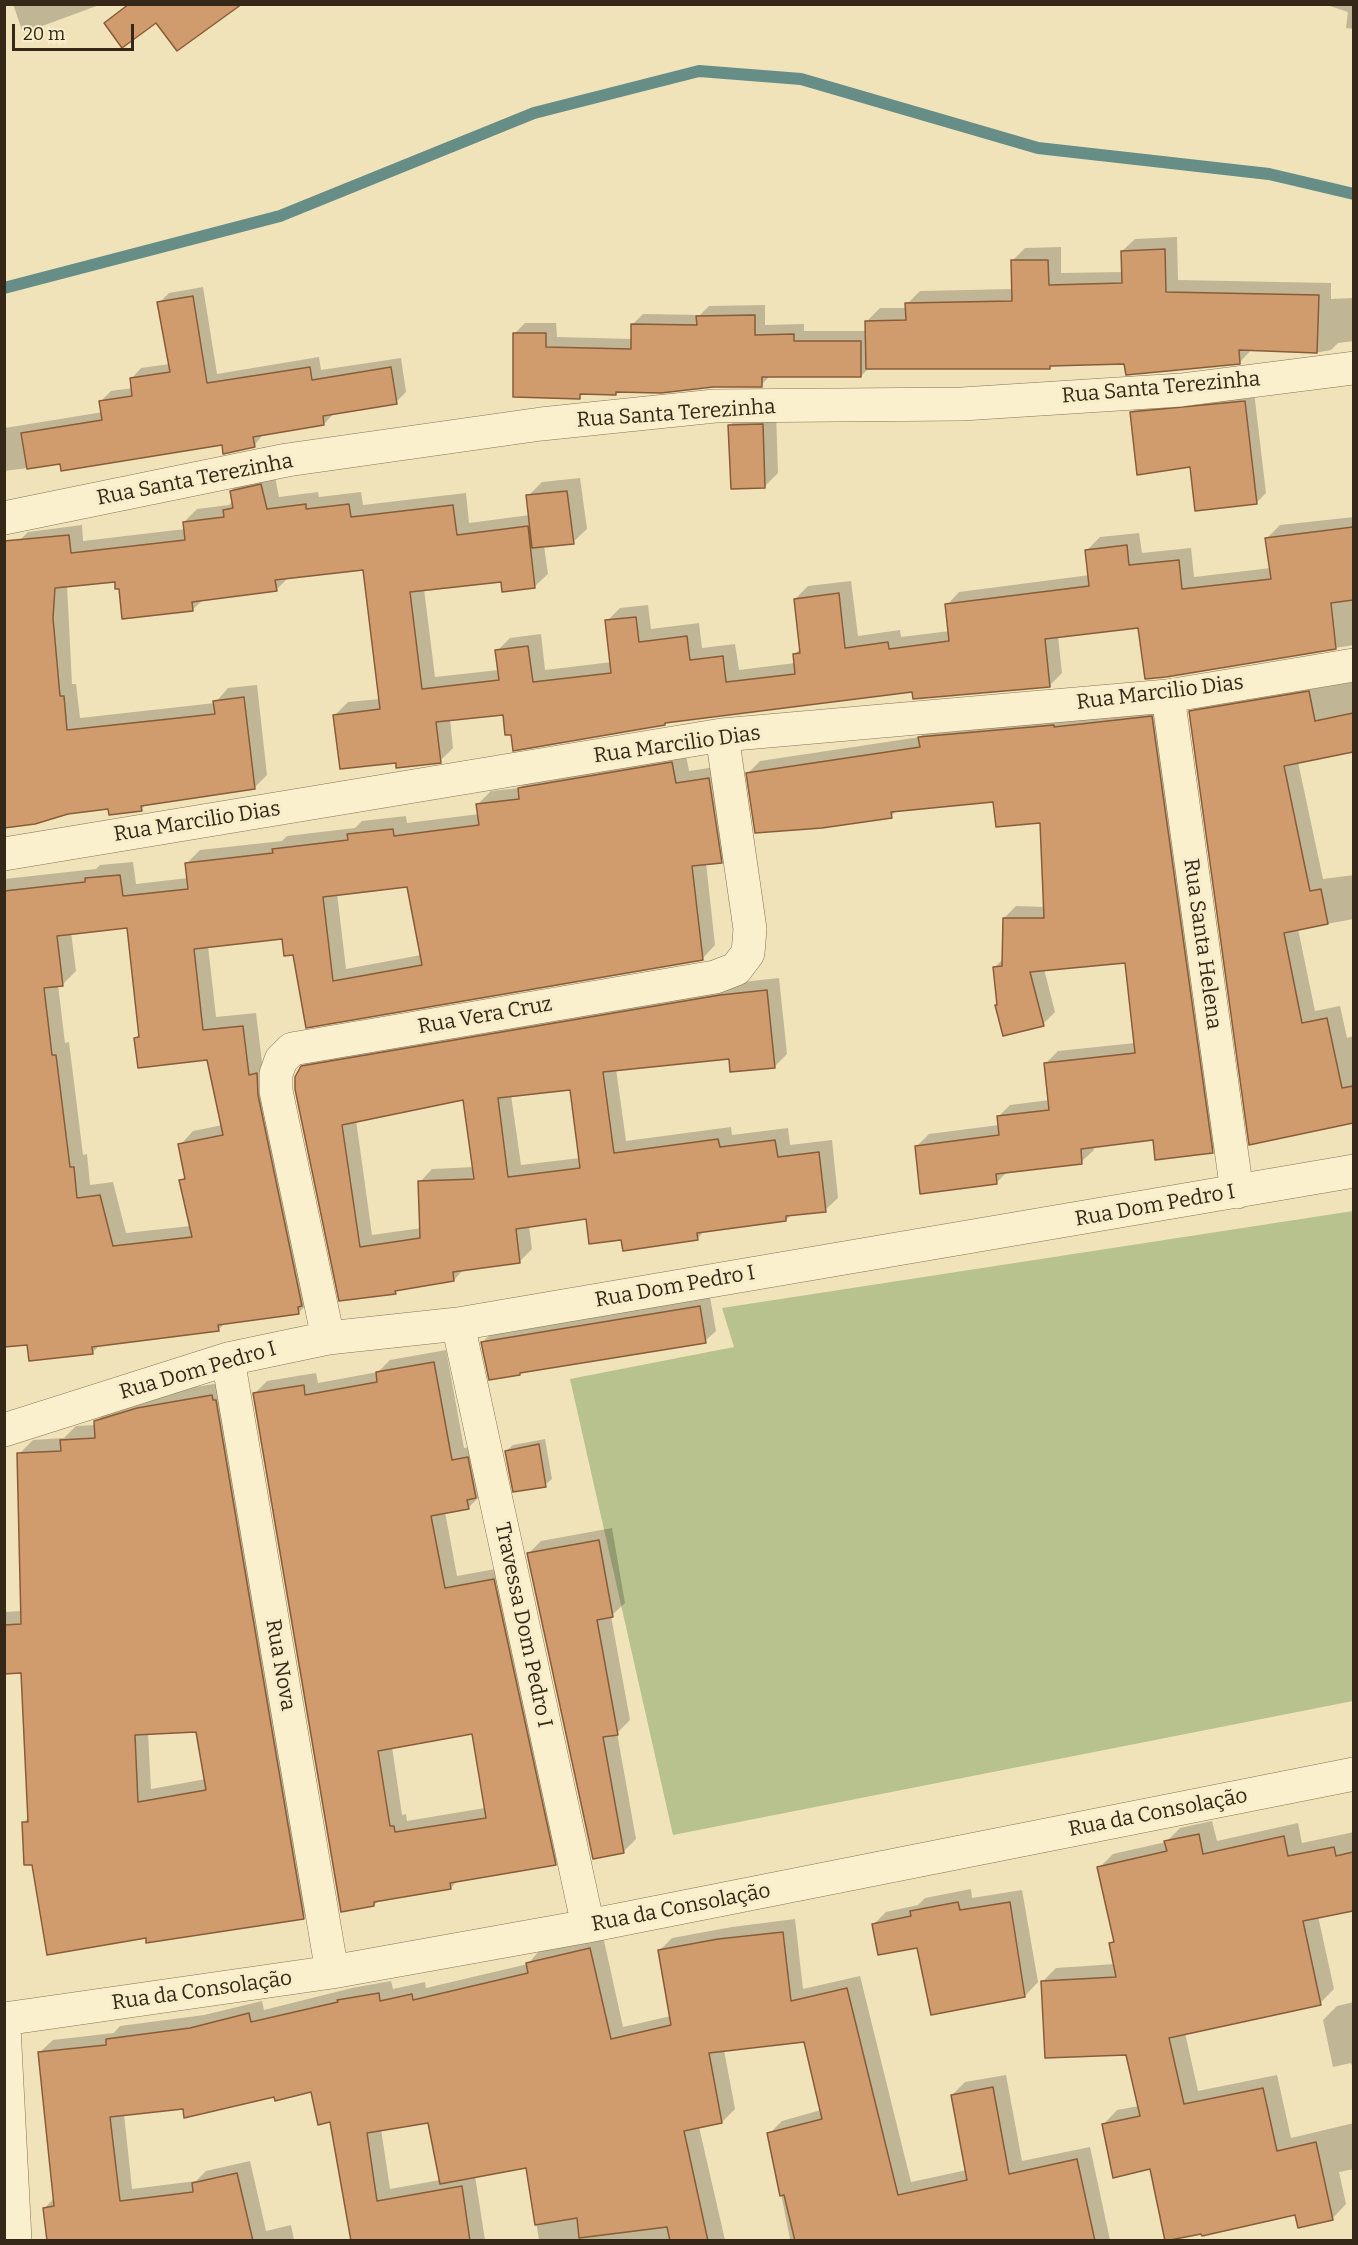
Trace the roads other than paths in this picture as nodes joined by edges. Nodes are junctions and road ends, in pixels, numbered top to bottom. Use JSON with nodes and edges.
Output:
{"nodes":[{"id":1,"x":1353,"y":368,"type":"edge"},
{"id":2,"x":4,"y":518,"type":"edge"},
{"id":3,"x":1353,"y":665,"type":"edge"},
{"id":4,"x":1167,"y":696,"type":"junction"},
{"id":5,"x":722,"y":735,"type":"junction"},
{"id":6,"x":4,"y":854,"type":"edge"},
{"id":7,"x":1353,"y":1171,"type":"edge"},
{"id":8,"x":1237,"y":1192,"type":"junction"},
{"id":9,"x":458,"y":1324,"type":"junction"},
{"id":10,"x":328,"y":1338,"type":"junction"},
{"id":11,"x":228,"y":1359,"type":"junction"},
{"id":12,"x":4,"y":1430,"type":"edge"},
{"id":13,"x":1353,"y":1774,"type":"edge"},
{"id":14,"x":588,"y":1926,"type":"junction"},
{"id":15,"x":332,"y":1972,"type":"junction"},
{"id":16,"x":4,"y":2019,"type":"edge"},
{"id":17,"x":4,"y":2027,"type":"edge"},
{"id":18,"x":15,"y":2241,"type":"edge"}],
"edges":[{"from":1,"to":2,"type":"street","name":"Rua Santa Terezinha"},
{"from":3,"to":4,"type":"street","name":"Rua Marcilio Dias"},
{"from":4,"to":5,"type":"street","name":"Rua Marcilio Dias"},
{"from":4,"to":8,"type":"street","name":"Rua Santa Helena"},
{"from":5,"to":6,"type":"street","name":"Rua Marcilio Dias"},
{"from":5,"to":10,"type":"street","name":"Rua Vera Cruz"},
{"from":7,"to":8,"type":"street","name":"Rua Dom Pedro I"},
{"from":8,"to":9,"type":"street","name":"Rua Dom Pedro I"},
{"from":9,"to":10,"type":"street","name":"Rua Dom Pedro I"},
{"from":9,"to":14,"type":"street","name":"Travessa Dom Pedro I"},
{"from":10,"to":11,"type":"street","name":"Rua Dom Pedro I"},
{"from":11,"to":12,"type":"street","name":"Rua Dom Pedro I"},
{"from":11,"to":15,"type":"street","name":"Rua Nova"},
{"from":13,"to":14,"type":"street","name":"Rua da Consolação"},
{"from":14,"to":15,"type":"street","name":"Rua da Consolação"},
{"from":15,"to":16,"type":"street","name":"Rua da Consolação"},
{"from":17,"to":18,"type":"street"}]}
